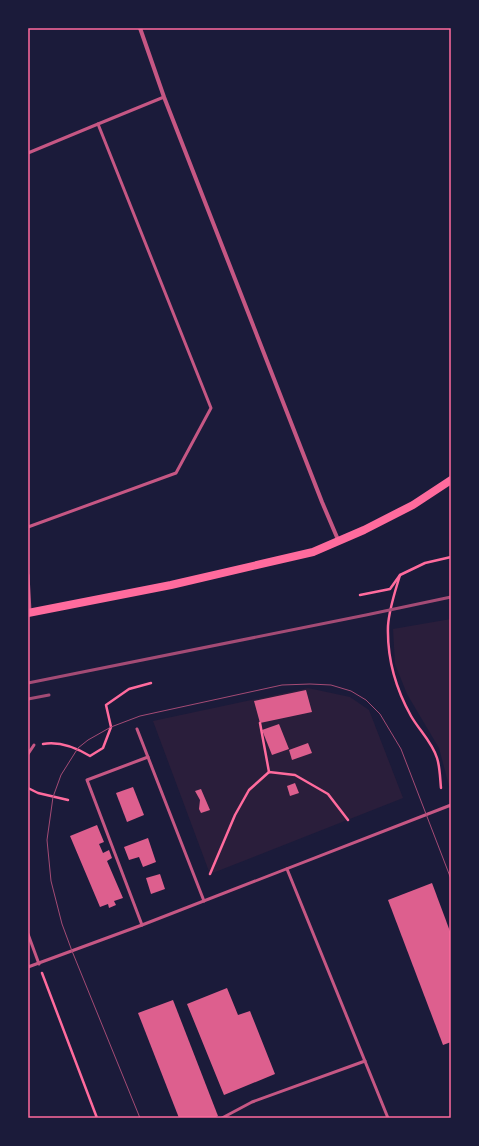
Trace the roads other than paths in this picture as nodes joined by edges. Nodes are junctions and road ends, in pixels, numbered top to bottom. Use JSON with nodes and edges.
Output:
{"nodes":[{"id":1,"x":140,"y":28,"type":"edge"},
{"id":2,"x":164,"y":97,"type":"junction"},
{"id":3,"x":98,"y":124,"type":"junction"},
{"id":4,"x":28,"y":154,"type":"edge"},
{"id":5,"x":451,"y":480,"type":"edge"},
{"id":6,"x":28,"y":527,"type":"edge"},
{"id":7,"x":339,"y":542,"type":"junction"},
{"id":8,"x":28,"y":575,"type":"edge"},
{"id":9,"x":29,"y":613,"type":"edge"},
{"id":10,"x":137,"y":729,"type":"dead end"},
{"id":11,"x":34,"y":745,"type":"road end"},
{"id":12,"x":28,"y":754,"type":"edge"},
{"id":13,"x":148,"y":757,"type":"junction"},
{"id":14,"x":451,"y":805,"type":"edge"},
{"id":15,"x":286,"y":869,"type":"junction"},
{"id":16,"x":204,"y":901,"type":"junction"},
{"id":17,"x":142,"y":925,"type":"junction"},
{"id":18,"x":28,"y":934,"type":"edge"},
{"id":19,"x":39,"y":964,"type":"junction"},
{"id":20,"x":28,"y":967,"type":"edge"},
{"id":21,"x":365,"y":1061,"type":"junction"},
{"id":22,"x":222,"y":1118,"type":"edge"},
{"id":23,"x":388,"y":1118,"type":"edge"}],
"edges":[{"from":1,"to":2,"type":"street"},
{"from":2,"to":3,"type":"lane"},
{"from":2,"to":7,"type":"street"},
{"from":3,"to":4,"type":"lane"},
{"from":3,"to":6,"type":"lane"},
{"from":5,"to":7,"type":"main road"},
{"from":7,"to":9,"type":"main road"},
{"from":8,"to":9,"type":"lane"},
{"from":10,"to":13,"type":"lane"},
{"from":11,"to":12,"type":"lane"},
{"from":13,"to":16,"type":"lane"},
{"from":13,"to":17,"type":"lane"},
{"from":14,"to":15,"type":"lane"},
{"from":15,"to":16,"type":"lane"},
{"from":15,"to":21,"type":"lane"},
{"from":16,"to":17,"type":"lane"},
{"from":17,"to":19,"type":"lane"},
{"from":18,"to":19,"type":"lane"},
{"from":19,"to":20,"type":"lane"},
{"from":21,"to":22,"type":"lane"},
{"from":21,"to":23,"type":"lane"}]}
